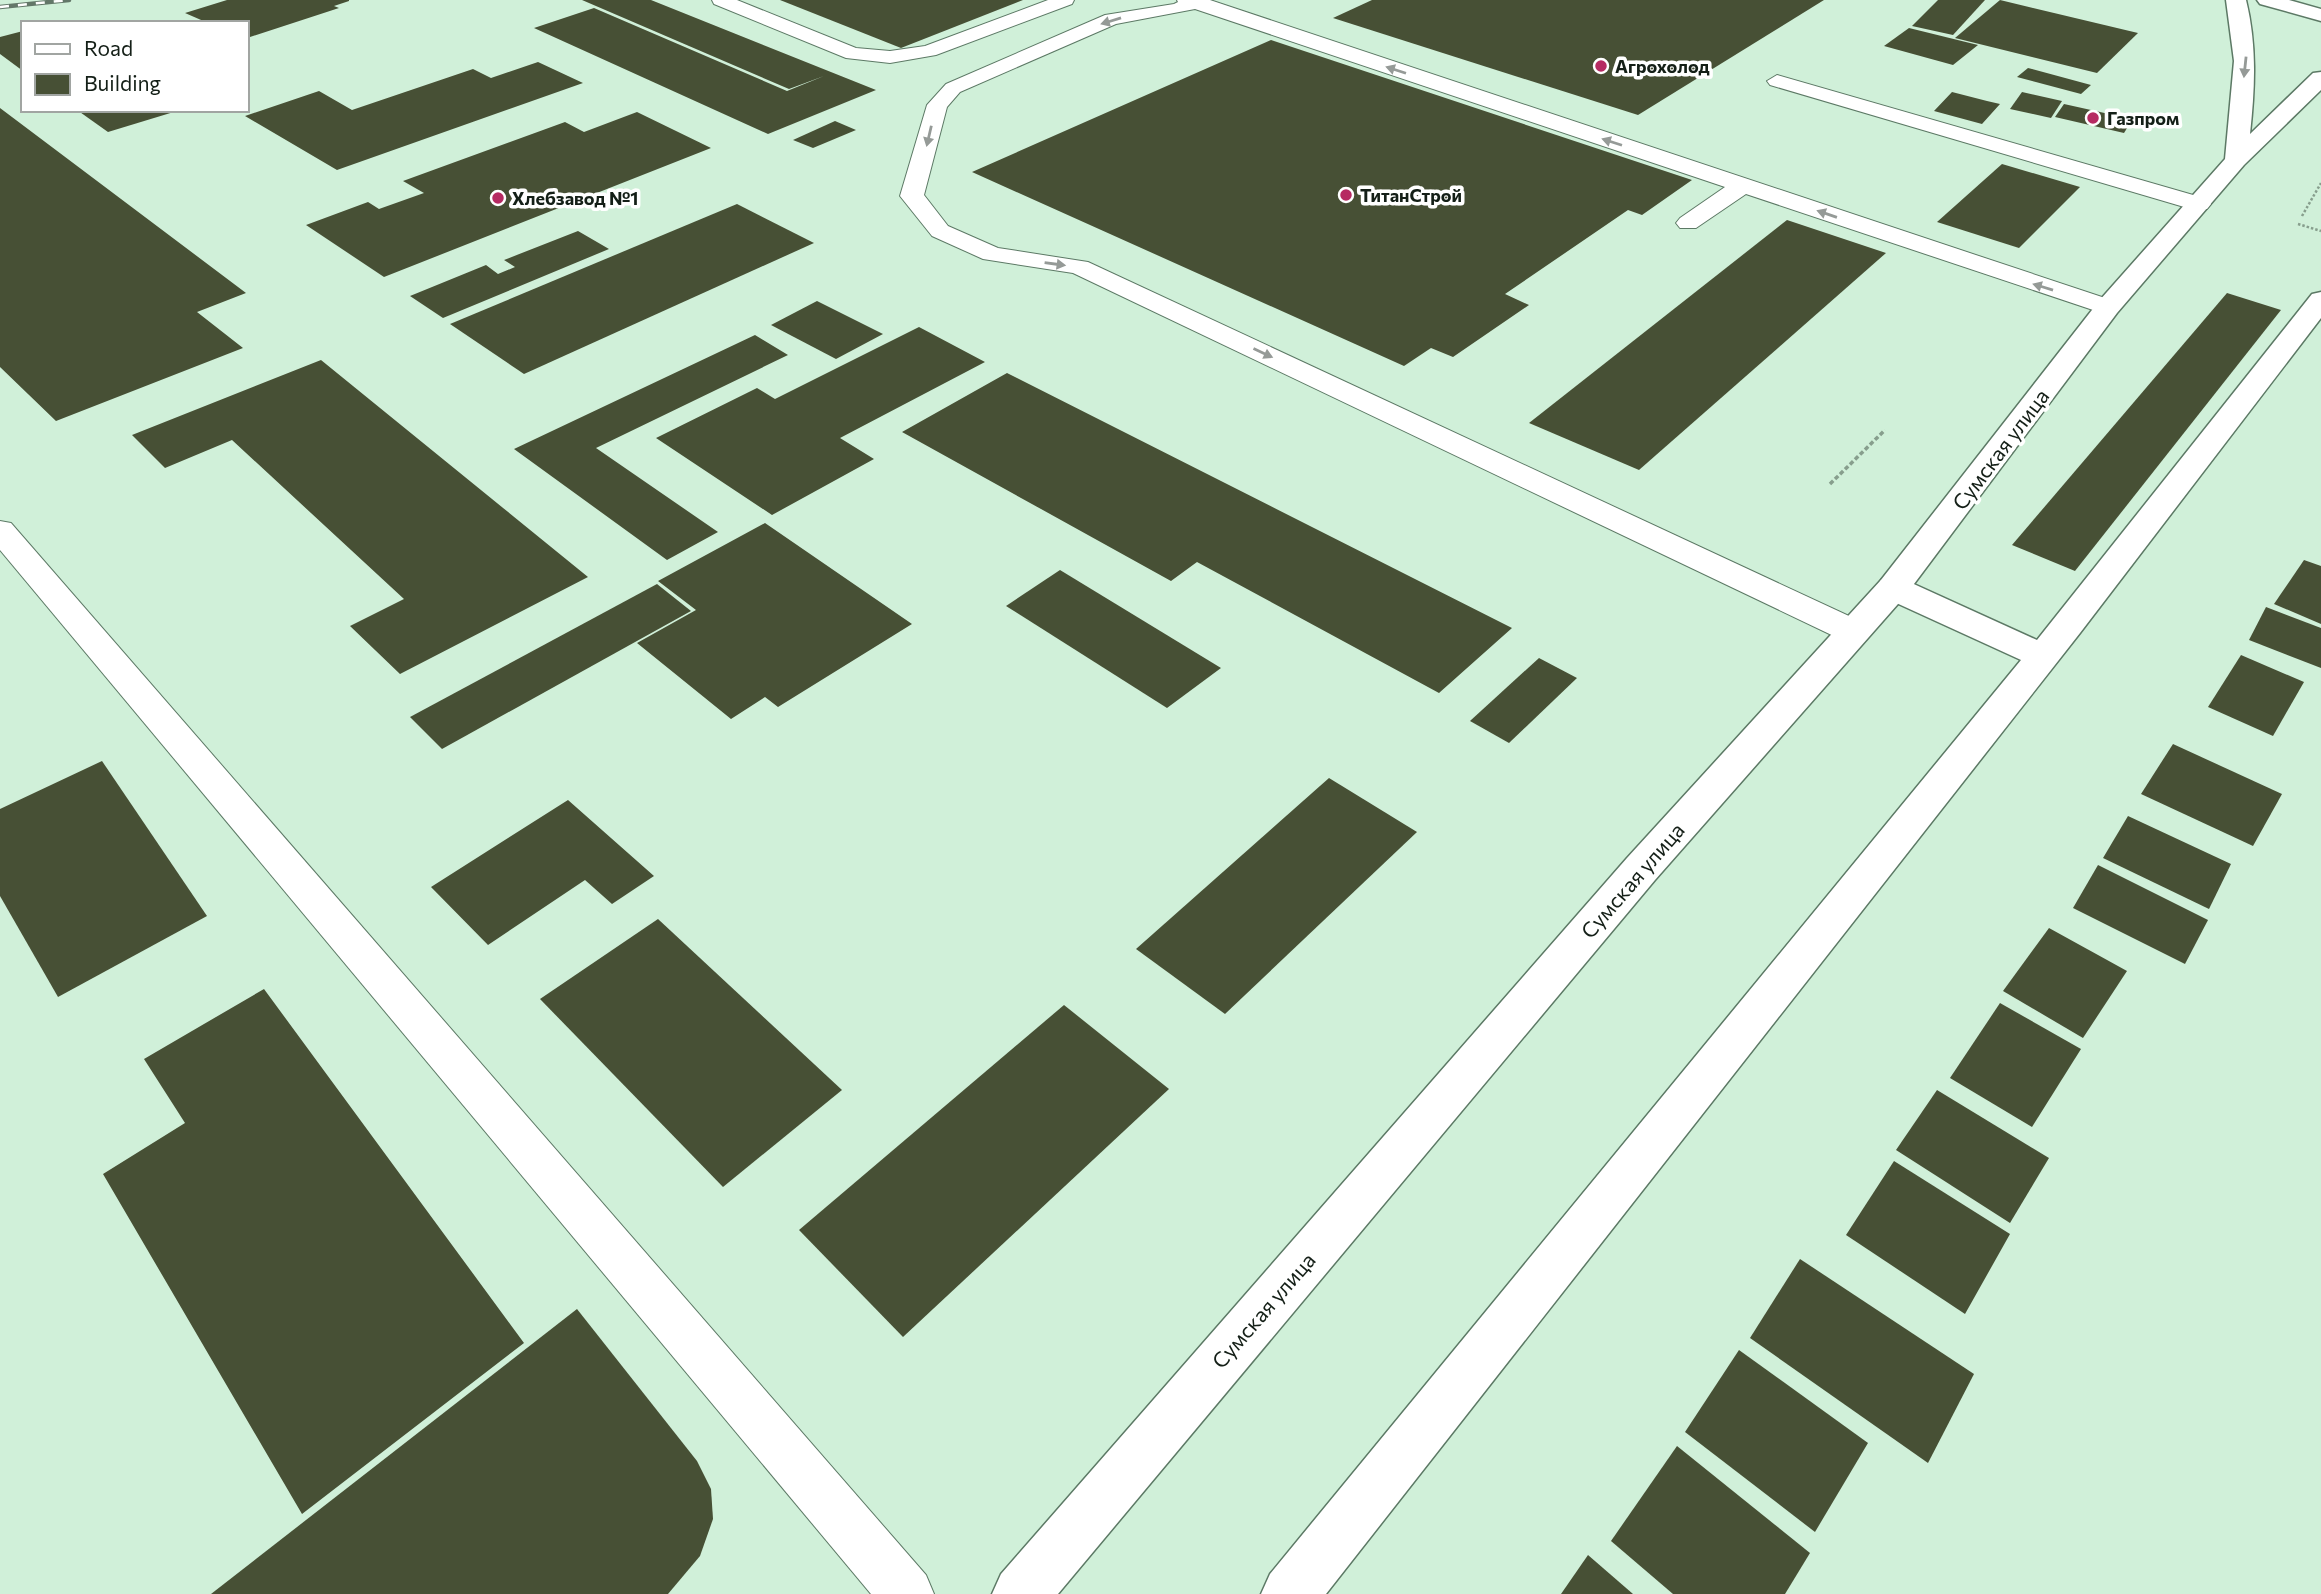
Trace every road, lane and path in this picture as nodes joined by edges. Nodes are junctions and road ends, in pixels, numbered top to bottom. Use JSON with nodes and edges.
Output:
{"nodes":[{"id":1,"x":720,"y":0,"type":"edge"},
{"id":2,"x":1065,"y":0,"type":"edge"},
{"id":3,"x":2236,"y":0,"type":"edge"},
{"id":4,"x":2267,"y":0,"type":"edge"},
{"id":5,"x":1195,"y":1,"type":"edge"},
{"id":6,"x":2321,"y":15,"type":"edge"},
{"id":7,"x":2321,"y":78,"type":"edge"},
{"id":8,"x":1777,"y":81,"type":"dead end"},
{"id":9,"x":2236,"y":160,"type":"junction"},
{"id":10,"x":2321,"y":183,"type":"edge"},
{"id":11,"x":1742,"y":186,"type":"junction"},
{"id":12,"x":2199,"y":204,"type":"junction"},
{"id":13,"x":2302,"y":216,"type":"dead end"},
{"id":14,"x":1688,"y":223,"type":"dead end"},
{"id":15,"x":2298,"y":224,"type":"dead end"},
{"id":16,"x":2321,"y":231,"type":"edge"},
{"id":17,"x":2321,"y":300,"type":"edge"},
{"id":18,"x":2108,"y":307,"type":"junction"},
{"id":19,"x":1885,"y":430,"type":"dead end"},
{"id":20,"x":1830,"y":484,"type":"dead end"},
{"id":21,"x":0,"y":530,"type":"edge"},
{"id":22,"x":1893,"y":587,"type":"junction"},
{"id":23,"x":1852,"y":631,"type":"junction"},
{"id":24,"x":2043,"y":656,"type":"junction"},
{"id":25,"x":907,"y":1594,"type":"edge"},
{"id":26,"x":1021,"y":1594,"type":"edge"},
{"id":27,"x":1290,"y":1594,"type":"edge"}],
"edges":[{"from":1,"to":2,"type":"lane"},
{"from":3,"to":9,"type":"main road","one_way":true},
{"from":4,"to":6,"type":"main road"},
{"from":11,"to":5,"type":"lane","one_way":true},
{"from":5,"to":23,"type":"lane","one_way":true},
{"from":7,"to":9,"type":"main road","name":"Сумская улица"},
{"from":8,"to":12,"type":"lane"},
{"from":9,"to":12,"type":"main road","name":"Сумская улица"},
{"from":10,"to":13,"type":"path"},
{"from":11,"to":14,"type":"lane"},
{"from":18,"to":11,"type":"lane","one_way":true},
{"from":12,"to":18,"type":"main road","name":"Сумская улица"},
{"from":15,"to":16,"type":"path"},
{"from":17,"to":24,"type":"main road"},
{"from":18,"to":22,"type":"main road","name":"Сумская улица"},
{"from":19,"to":20,"type":"path"},
{"from":21,"to":25,"type":"lane"},
{"from":22,"to":23,"type":"main road","name":"Сумская улица"},
{"from":22,"to":24,"type":"main road"},
{"from":23,"to":26,"type":"main road","name":"Сумская улица"},
{"from":24,"to":27,"type":"main road"}]}
